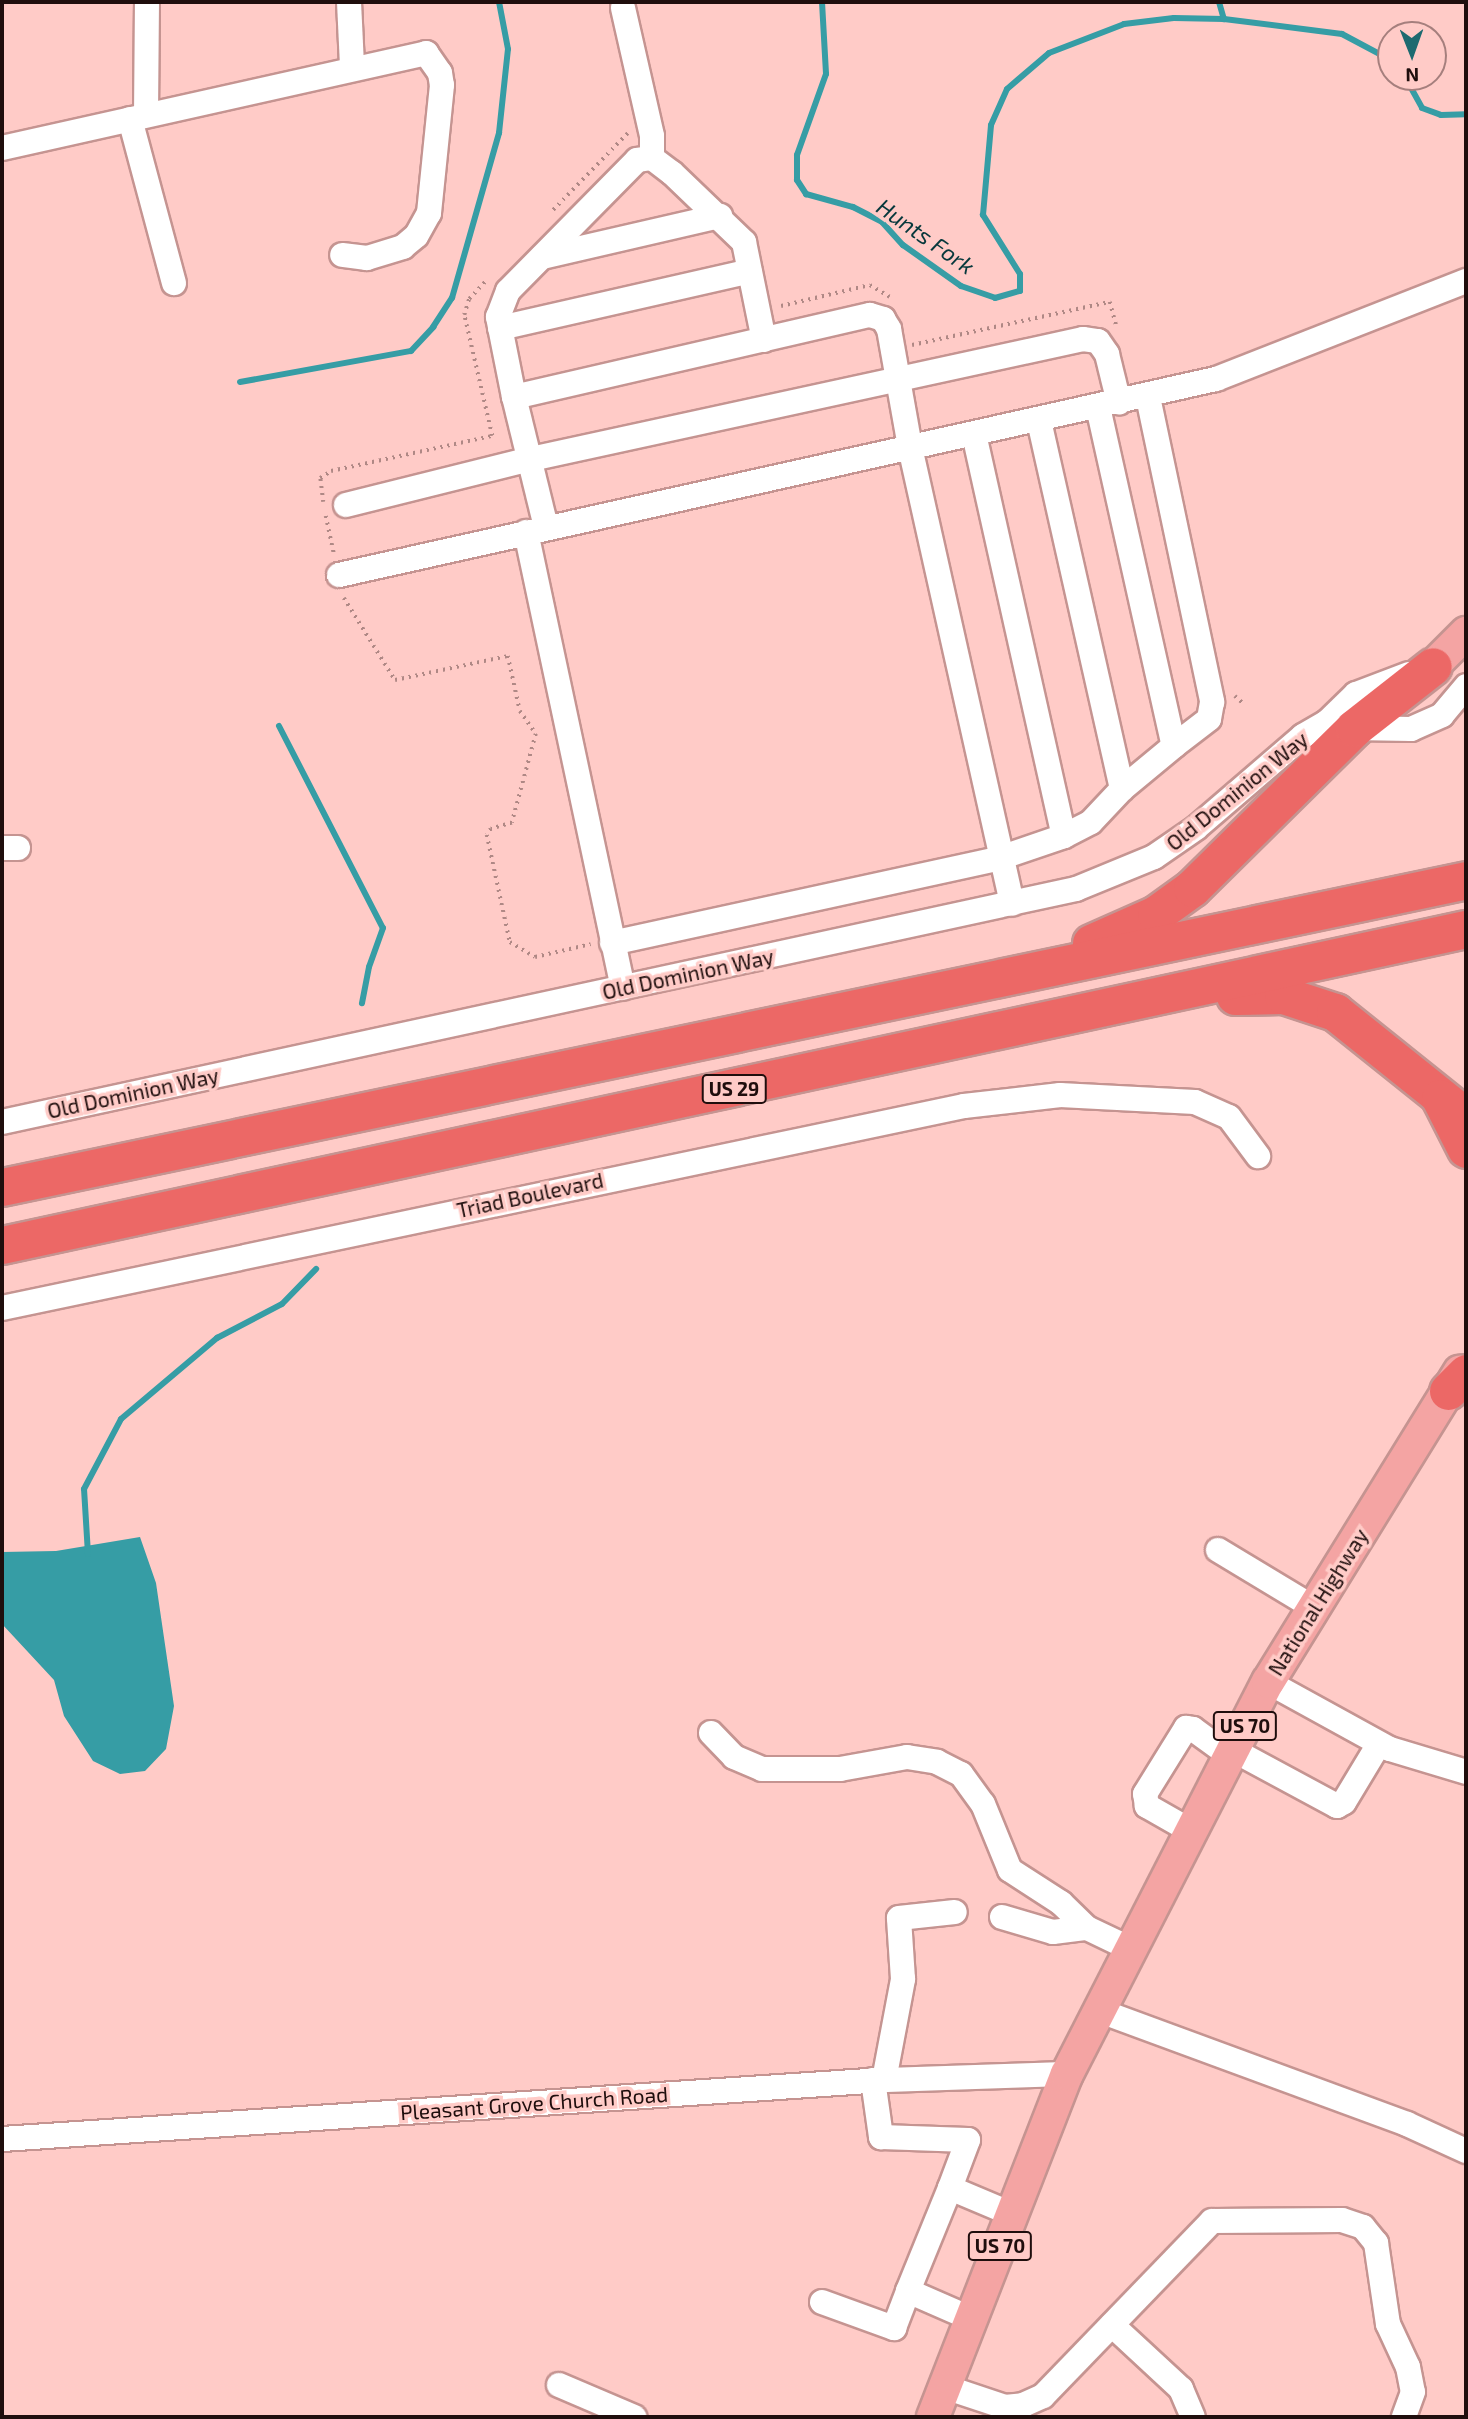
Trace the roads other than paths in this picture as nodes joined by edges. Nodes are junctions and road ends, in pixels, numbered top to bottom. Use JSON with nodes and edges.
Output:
{"nodes":[{"id":1,"x":147,"y":2,"type":"edge"},
{"id":2,"x":349,"y":2,"type":"edge"},
{"id":3,"x":623,"y":8,"type":"dead end"},
{"id":4,"x":352,"y":66,"type":"junction"},
{"id":5,"x":138,"y":117,"type":"junction"},
{"id":6,"x":2,"y":148,"type":"edge"},
{"id":7,"x":652,"y":158,"type":"junction"},
{"id":8,"x":720,"y":216,"type":"junction"},
{"id":9,"x":342,"y":255,"type":"dead end"},
{"id":10,"x":542,"y":257,"type":"junction"},
{"id":11,"x":750,"y":271,"type":"junction"},
{"id":12,"x":1466,"y":281,"type":"edge"},
{"id":13,"x":174,"y":283,"type":"dead end"},
{"id":14,"x":500,"y":328,"type":"junction"},
{"id":15,"x":764,"y":340,"type":"junction"},
{"id":16,"x":899,"y":379,"type":"junction"},
{"id":17,"x":514,"y":397,"type":"junction"},
{"id":18,"x":1148,"y":397,"type":"junction"},
{"id":19,"x":1108,"y":405,"type":"junction"},
{"id":20,"x":1039,"y":420,"type":"junction"},
{"id":21,"x":974,"y":434,"type":"junction"},
{"id":22,"x":910,"y":447,"type":"junction"},
{"id":23,"x":531,"y":459,"type":"junction"},
{"id":24,"x":346,"y":505,"type":"dead end"},
{"id":25,"x":536,"y":529,"type":"junction"},
{"id":26,"x":339,"y":575,"type":"dead end"},
{"id":27,"x":1466,"y":633,"type":"edge"},
{"id":28,"x":1433,"y":666,"type":"joint"},
{"id":29,"x":1466,"y":686,"type":"edge"},
{"id":30,"x":1341,"y":725,"type":"junction"},
{"id":31,"x":1174,"y":746,"type":"junction"},
{"id":32,"x":1122,"y":789,"type":"junction"},
{"id":33,"x":1064,"y":836,"type":"junction"},
{"id":34,"x":1002,"y":855,"type":"junction"},
{"id":35,"x":1466,"y":880,"type":"edge"},
{"id":36,"x":1012,"y":904,"type":"junction"},
{"id":37,"x":1466,"y":929,"type":"edge"},
{"id":38,"x":612,"y":943,"type":"junction"},
{"id":39,"x":623,"y":988,"type":"junction"},
{"id":40,"x":1129,"y":1004,"type":"junction"},
{"id":41,"x":855,"y":1009,"type":"junction"},
{"id":42,"x":1438,"y":1094,"type":"junction"},
{"id":43,"x":1466,"y":1117,"type":"edge"},
{"id":44,"x":2,"y":1122,"type":"edge"},
{"id":45,"x":1466,"y":1149,"type":"edge"},
{"id":46,"x":1258,"y":1156,"type":"dead end"},
{"id":47,"x":2,"y":1187,"type":"edge"},
{"id":48,"x":2,"y":1245,"type":"edge"},
{"id":49,"x":2,"y":1308,"type":"edge"},
{"id":50,"x":1462,"y":1381,"type":"edge"},
{"id":51,"x":1218,"y":1550,"type":"dead end"},
{"id":52,"x":1314,"y":1608,"type":"junction"},
{"id":53,"x":1268,"y":1682,"type":"junction"},
{"id":54,"x":711,"y":1733,"type":"dead end"},
{"id":55,"x":1380,"y":1744,"type":"junction"},
{"id":56,"x":1231,"y":1753,"type":"junction"},
{"id":57,"x":1466,"y":1771,"type":"edge"},
{"id":58,"x":1191,"y":1831,"type":"junction"},
{"id":59,"x":955,"y":1912,"type":"dead end"},
{"id":60,"x":1002,"y":1917,"type":"dead end"},
{"id":61,"x":1087,"y":1928,"type":"junction"},
{"id":62,"x":1131,"y":1949,"type":"junction"},
{"id":63,"x":1100,"y":2011,"type":"junction"},
{"id":64,"x":1067,"y":2074,"type":"junction"},
{"id":65,"x":878,"y":2080,"type":"junction"},
{"id":66,"x":2,"y":2139,"type":"edge"},
{"id":67,"x":1466,"y":2151,"type":"edge"},
{"id":68,"x":950,"y":2188,"type":"junction"},
{"id":69,"x":1012,"y":2214,"type":"junction"},
{"id":70,"x":908,"y":2291,"type":"junction"},
{"id":71,"x":822,"y":2302,"type":"dead end"},
{"id":72,"x":972,"y":2319,"type":"junction"},
{"id":73,"x":1112,"y":2325,"type":"junction"},
{"id":74,"x":559,"y":2385,"type":"dead end"},
{"id":75,"x":945,"y":2387,"type":"junction"},
{"id":76,"x":1024,"y":2411,"type":"edge"},
{"id":77,"x":1410,"y":2416,"type":"edge"},
{"id":78,"x":634,"y":2417,"type":"edge"},
{"id":79,"x":933,"y":2417,"type":"edge"},
{"id":80,"x":1193,"y":2417,"type":"edge"}],
"edges":[{"from":1,"to":5,"type":"street"},
{"from":2,"to":4,"type":"street"},
{"from":3,"to":7,"type":"street"},
{"from":4,"to":5,"type":"street"},
{"from":4,"to":9,"type":"street"},
{"from":5,"to":6,"type":"street"},
{"from":5,"to":13,"type":"street"},
{"from":7,"to":8,"type":"street"},
{"from":7,"to":10,"type":"street"},
{"from":8,"to":10,"type":"street"},
{"from":8,"to":11,"type":"street"},
{"from":10,"to":14,"type":"street"},
{"from":11,"to":14,"type":"street"},
{"from":11,"to":15,"type":"street"},
{"from":12,"to":18,"type":"street"},
{"from":14,"to":17,"type":"street"},
{"from":15,"to":16,"type":"street"},
{"from":15,"to":17,"type":"street"},
{"from":16,"to":19,"type":"street"},
{"from":16,"to":22,"type":"street"},
{"from":16,"to":23,"type":"street"},
{"from":17,"to":23,"type":"street"},
{"from":18,"to":19,"type":"street"},
{"from":18,"to":31,"type":"street"},
{"from":19,"to":20,"type":"street"},
{"from":19,"to":31,"type":"street"},
{"from":20,"to":21,"type":"street"},
{"from":20,"to":32,"type":"street"},
{"from":21,"to":22,"type":"street"},
{"from":21,"to":33,"type":"street"},
{"from":22,"to":25,"type":"street"},
{"from":22,"to":34,"type":"street"},
{"from":23,"to":24,"type":"street"},
{"from":23,"to":25,"type":"street"},
{"from":25,"to":26,"type":"street"},
{"from":25,"to":38,"type":"street"},
{"from":27,"to":28,"type":"main road"},
{"from":28,"to":30,"type":"highway"},
{"from":29,"to":30,"type":"street"},
{"from":30,"to":36,"type":"street","name":"Old Dominion Way"},
{"from":30,"to":41,"type":"highway"},
{"from":31,"to":32,"type":"street"},
{"from":32,"to":33,"type":"street"},
{"from":33,"to":34,"type":"street"},
{"from":34,"to":36,"type":"street"},
{"from":34,"to":38,"type":"street"},
{"from":35,"to":41,"type":"highway"},
{"from":36,"to":39,"type":"street","name":"Old Dominion Way"},
{"from":37,"to":40,"type":"highway","number":"US 29"},
{"from":38,"to":39,"type":"street"},
{"from":39,"to":44,"type":"street","name":"Old Dominion Way"},
{"from":40,"to":42,"type":"highway"},
{"from":40,"to":48,"type":"highway","number":"US 29"},
{"from":41,"to":47,"type":"highway"},
{"from":42,"to":43,"type":"highway"},
{"from":42,"to":45,"type":"highway"},
{"from":46,"to":49,"type":"street","name":"Triad Boulevard"},
{"from":50,"to":52,"type":"main road","name":"National Highway","number":"US 70"},
{"from":51,"to":52,"type":"street"},
{"from":52,"to":53,"type":"main road","name":"National Highway","number":"US 70"},
{"from":53,"to":55,"type":"street"},
{"from":53,"to":56,"type":"main road","name":"National Highway","number":"US 70"},
{"from":54,"to":61,"type":"street"},
{"from":55,"to":56,"type":"street"},
{"from":55,"to":57,"type":"street"},
{"from":56,"to":58,"type":"main road","name":"National Highway","number":"US 70"},
{"from":56,"to":58,"type":"street"},
{"from":58,"to":62,"type":"main road","name":"National Highway","number":"US 70"},
{"from":59,"to":65,"type":"street"},
{"from":60,"to":61,"type":"street"},
{"from":61,"to":62,"type":"street"},
{"from":62,"to":63,"type":"main road","name":"National Highway","number":"US 70"},
{"from":63,"to":64,"type":"main road","name":"National Highway","number":"US 70"},
{"from":63,"to":67,"type":"street"},
{"from":64,"to":65,"type":"street","name":"Pleasant Grove Church Road"},
{"from":64,"to":69,"type":"main road","number":"US 70"},
{"from":65,"to":66,"type":"street","name":"Pleasant Grove Church Road"},
{"from":65,"to":68,"type":"street"},
{"from":68,"to":69,"type":"street"},
{"from":68,"to":70,"type":"street"},
{"from":69,"to":72,"type":"main road","number":"US 70"},
{"from":70,"to":71,"type":"street"},
{"from":70,"to":72,"type":"street"},
{"from":72,"to":75,"type":"main road","number":"US 70"},
{"from":73,"to":76,"type":"street"},
{"from":73,"to":77,"type":"street"},
{"from":73,"to":80,"type":"street"},
{"from":74,"to":78,"type":"street"},
{"from":75,"to":76,"type":"street"},
{"from":75,"to":79,"type":"main road","number":"US 70"}]}
